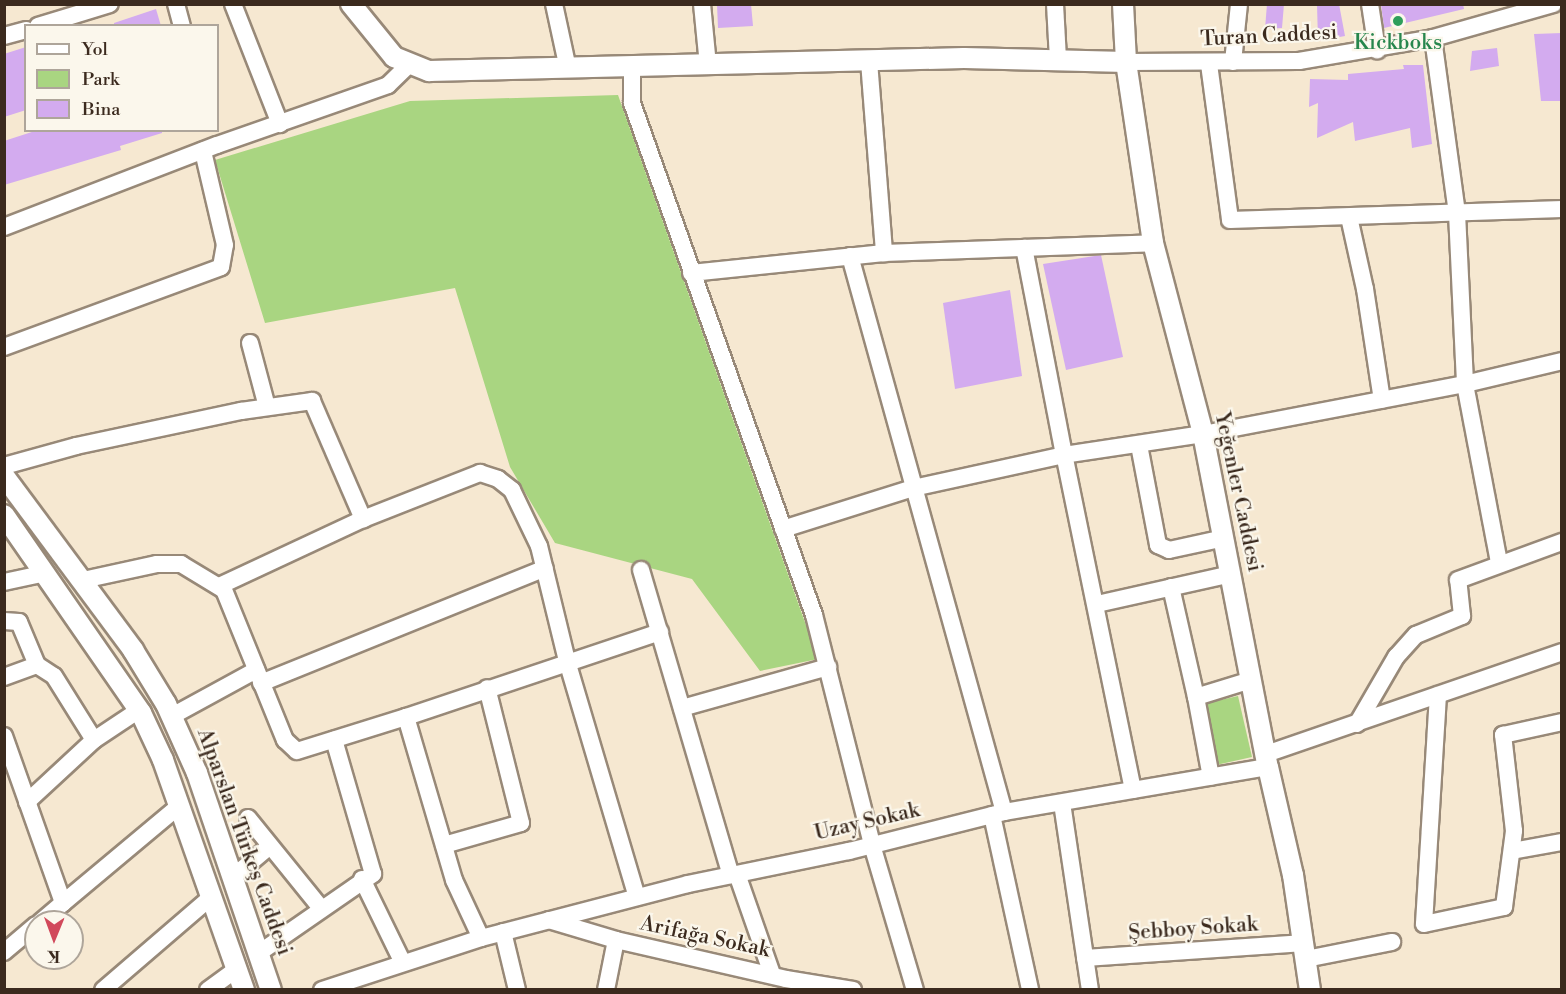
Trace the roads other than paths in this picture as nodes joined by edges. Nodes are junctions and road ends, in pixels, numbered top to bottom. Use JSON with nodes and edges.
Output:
{"nodes":[{"id":1,"x":110,"y":4,"type":"edge"},
{"id":2,"x":176,"y":4,"type":"edge"},
{"id":3,"x":233,"y":4,"type":"edge"},
{"id":4,"x":351,"y":4,"type":"edge"},
{"id":5,"x":554,"y":4,"type":"edge"},
{"id":6,"x":702,"y":4,"type":"edge"},
{"id":7,"x":1055,"y":4,"type":"edge"},
{"id":8,"x":1123,"y":4,"type":"edge"},
{"id":9,"x":1239,"y":4,"type":"edge"},
{"id":10,"x":1370,"y":4,"type":"edge"},
{"id":11,"x":1553,"y":4,"type":"edge"},
{"id":12,"x":45,"y":24,"type":"edge"},
{"id":13,"x":181,"y":24,"type":"edge"},
{"id":14,"x":24,"y":31,"type":"edge"},
{"id":15,"x":4,"y":36,"type":"edge"},
{"id":16,"x":1433,"y":38,"type":"junction"},
{"id":17,"x":1377,"y":50,"type":"junction"},
{"id":18,"x":1058,"y":60,"type":"junction"},
{"id":19,"x":869,"y":61,"type":"junction"},
{"id":20,"x":1126,"y":62,"type":"junction"},
{"id":21,"x":1233,"y":62,"type":"junction"},
{"id":22,"x":1209,"y":64,"type":"junction"},
{"id":23,"x":409,"y":65,"type":"junction"},
{"id":24,"x":708,"y":65,"type":"junction"},
{"id":25,"x":632,"y":67,"type":"junction"},
{"id":26,"x":568,"y":69,"type":"junction"},
{"id":27,"x":280,"y":124,"type":"junction"},
{"id":28,"x":211,"y":142,"type":"edge"},
{"id":29,"x":1562,"y":209,"type":"edge"},
{"id":30,"x":1457,"y":213,"type":"junction"},
{"id":31,"x":1349,"y":217,"type":"junction"},
{"id":32,"x":4,"y":227,"type":"edge"},
{"id":33,"x":1153,"y":243,"type":"junction"},
{"id":34,"x":1024,"y":248,"type":"junction"},
{"id":35,"x":884,"y":253,"type":"junction"},
{"id":36,"x":850,"y":256,"type":"junction"},
{"id":37,"x":691,"y":273,"type":"junction"},
{"id":38,"x":250,"y":343,"type":"dead end"},
{"id":39,"x":4,"y":347,"type":"edge"},
{"id":40,"x":1562,"y":361,"type":"edge"},
{"id":41,"x":1465,"y":384,"type":"junction"},
{"id":42,"x":1382,"y":400,"type":"junction"},
{"id":43,"x":267,"y":407,"type":"junction"},
{"id":44,"x":1203,"y":434,"type":"junction"},
{"id":45,"x":1140,"y":445,"type":"junction"},
{"id":46,"x":1064,"y":455,"type":"junction"},
{"id":47,"x":4,"y":466,"type":"edge"},
{"id":48,"x":4,"y":476,"type":"edge"},
{"id":49,"x":913,"y":488,"type":"junction"},
{"id":50,"x":4,"y":515,"type":"edge"},
{"id":51,"x":363,"y":519,"type":"junction"},
{"id":52,"x":783,"y":529,"type":"junction"},
{"id":53,"x":1224,"y":538,"type":"junction"},
{"id":54,"x":1562,"y":542,"type":"edge"},
{"id":55,"x":1499,"y":563,"type":"junction"},
{"id":56,"x":544,"y":568,"type":"junction"},
{"id":57,"x":641,"y":570,"type":"dead end"},
{"id":58,"x":46,"y":573,"type":"junction"},
{"id":59,"x":1231,"y":574,"type":"junction"},
{"id":60,"x":83,"y":580,"type":"junction"},
{"id":61,"x":4,"y":582,"type":"edge"},
{"id":62,"x":219,"y":586,"type":"junction"},
{"id":63,"x":1172,"y":587,"type":"junction"},
{"id":64,"x":1097,"y":604,"type":"junction"},
{"id":65,"x":4,"y":621,"type":"edge"},
{"id":66,"x":660,"y":632,"type":"junction"},
{"id":67,"x":1562,"y":651,"type":"edge"},
{"id":68,"x":567,"y":662,"type":"junction"},
{"id":69,"x":37,"y":665,"type":"junction"},
{"id":70,"x":828,"y":667,"type":"junction"},
{"id":71,"x":258,"y":676,"type":"junction"},
{"id":72,"x":4,"y":677,"type":"edge"},
{"id":73,"x":1251,"y":680,"type":"junction"},
{"id":74,"x":487,"y":688,"type":"junction"},
{"id":75,"x":1438,"y":695,"type":"junction"},
{"id":76,"x":1196,"y":697,"type":"junction"},
{"id":77,"x":682,"y":708,"type":"junction"},
{"id":78,"x":139,"y":710,"type":"junction"},
{"id":79,"x":171,"y":717,"type":"junction"},
{"id":80,"x":406,"y":717,"type":"junction"},
{"id":81,"x":1562,"y":722,"type":"edge"},
{"id":82,"x":1357,"y":724,"type":"junction"},
{"id":83,"x":4,"y":736,"type":"edge"},
{"id":84,"x":94,"y":740,"type":"junction"},
{"id":85,"x":334,"y":740,"type":"junction"},
{"id":86,"x":1267,"y":760,"type":"junction"},
{"id":87,"x":1211,"y":777,"type":"junction"},
{"id":88,"x":1132,"y":790,"type":"junction"},
{"id":89,"x":27,"y":802,"type":"junction"},
{"id":90,"x":1062,"y":803,"type":"junction"},
{"id":91,"x":180,"y":805,"type":"junction"},
{"id":92,"x":998,"y":814,"type":"junction"},
{"id":93,"x":248,"y":818,"type":"dead end"},
{"id":94,"x":1562,"y":842,"type":"edge"},
{"id":95,"x":444,"y":845,"type":"junction"},
{"id":96,"x":872,"y":845,"type":"junction"},
{"id":97,"x":270,"y":846,"type":"junction"},
{"id":98,"x":1512,"y":851,"type":"junction"},
{"id":99,"x":734,"y":875,"type":"junction"},
{"id":100,"x":233,"y":877,"type":"junction"},
{"id":101,"x":362,"y":879,"type":"junction"},
{"id":102,"x":211,"y":897,"type":"junction"},
{"id":103,"x":637,"y":897,"type":"junction"},
{"id":104,"x":63,"y":903,"type":"junction"},
{"id":105,"x":320,"y":907,"type":"junction"},
{"id":106,"x":55,"y":910,"type":"edge"},
{"id":107,"x":549,"y":920,"type":"junction"},
{"id":108,"x":502,"y":932,"type":"junction"},
{"id":109,"x":24,"y":935,"type":"edge"},
{"id":110,"x":481,"y":938,"type":"junction"},
{"id":111,"x":616,"y":940,"type":"junction"},
{"id":112,"x":1392,"y":942,"type":"dead end"},
{"id":113,"x":1305,"y":951,"type":"junction"},
{"id":114,"x":4,"y":952,"type":"edge"},
{"id":115,"x":259,"y":953,"type":"junction"},
{"id":116,"x":1085,"y":958,"type":"junction"},
{"id":117,"x":403,"y":963,"type":"junction"},
{"id":118,"x":237,"y":969,"type":"junction"},
{"id":119,"x":781,"y":981,"type":"edge"},
{"id":120,"x":103,"y":990,"type":"edge"},
{"id":121,"x":208,"y":990,"type":"edge"},
{"id":122,"x":244,"y":990,"type":"edge"},
{"id":123,"x":271,"y":990,"type":"edge"},
{"id":124,"x":322,"y":990,"type":"edge"},
{"id":125,"x":517,"y":990,"type":"edge"},
{"id":126,"x":606,"y":990,"type":"edge"},
{"id":127,"x":853,"y":990,"type":"edge"},
{"id":128,"x":915,"y":990,"type":"edge"},
{"id":129,"x":1030,"y":990,"type":"edge"},
{"id":130,"x":1090,"y":990,"type":"edge"},
{"id":131,"x":1310,"y":990,"type":"edge"}],
"edges":[{"from":1,"to":12,"type":"street"},
{"from":2,"to":13,"type":"street"},
{"from":3,"to":27,"type":"street"},
{"from":4,"to":23,"type":"street"},
{"from":5,"to":26,"type":"street"},
{"from":6,"to":24,"type":"street"},
{"from":7,"to":18,"type":"street"},
{"from":8,"to":20,"type":"street","name":"Yeğenler Caddesi"},
{"from":9,"to":21,"type":"street"},
{"from":10,"to":17,"type":"street"},
{"from":11,"to":16,"type":"street","name":"Turan Caddesi"},
{"from":14,"to":15,"type":"street"},
{"from":16,"to":17,"type":"street","name":"Turan Caddesi"},
{"from":16,"to":30,"type":"street"},
{"from":17,"to":21,"type":"street","name":"Turan Caddesi"},
{"from":18,"to":19,"type":"street"},
{"from":18,"to":20,"type":"street"},
{"from":19,"to":24,"type":"street"},
{"from":19,"to":35,"type":"street"},
{"from":20,"to":22,"type":"street","name":"Turan Caddesi"},
{"from":20,"to":33,"type":"street","name":"Yeğenler Caddesi"},
{"from":21,"to":22,"type":"street","name":"Turan Caddesi"},
{"from":22,"to":31,"type":"street"},
{"from":23,"to":26,"type":"street"},
{"from":23,"to":27,"type":"street"},
{"from":24,"to":25,"type":"street"},
{"from":25,"to":26,"type":"street"},
{"from":25,"to":37,"type":"street"},
{"from":27,"to":28,"type":"street"},
{"from":28,"to":32,"type":"street"},
{"from":28,"to":39,"type":"street"},
{"from":29,"to":30,"type":"street"},
{"from":30,"to":31,"type":"street"},
{"from":30,"to":41,"type":"street"},
{"from":31,"to":42,"type":"street"},
{"from":33,"to":34,"type":"street"},
{"from":33,"to":44,"type":"street","name":"Yeğenler Caddesi"},
{"from":34,"to":35,"type":"street"},
{"from":34,"to":46,"type":"street"},
{"from":35,"to":36,"type":"street"},
{"from":36,"to":37,"type":"street"},
{"from":36,"to":49,"type":"street"},
{"from":37,"to":52,"type":"street"},
{"from":38,"to":43,"type":"street"},
{"from":40,"to":41,"type":"street"},
{"from":41,"to":42,"type":"street"},
{"from":41,"to":55,"type":"street"},
{"from":42,"to":44,"type":"street"},
{"from":43,"to":47,"type":"street"},
{"from":43,"to":51,"type":"street"},
{"from":44,"to":45,"type":"street"},
{"from":44,"to":53,"type":"street","name":"Yeğenler Caddesi"},
{"from":45,"to":46,"type":"street"},
{"from":45,"to":53,"type":"street"},
{"from":46,"to":49,"type":"street"},
{"from":46,"to":64,"type":"street"},
{"from":48,"to":60,"type":"street","name":"Alparslan Türkeş Caddesi"},
{"from":49,"to":52,"type":"street"},
{"from":49,"to":92,"type":"street"},
{"from":50,"to":58,"type":"street"},
{"from":51,"to":56,"type":"street"},
{"from":51,"to":62,"type":"street"},
{"from":52,"to":70,"type":"street"},
{"from":53,"to":59,"type":"street","name":"Yeğenler Caddesi"},
{"from":54,"to":55,"type":"street"},
{"from":55,"to":82,"type":"street"},
{"from":56,"to":68,"type":"street"},
{"from":56,"to":71,"type":"street"},
{"from":57,"to":66,"type":"street"},
{"from":58,"to":61,"type":"street"},
{"from":58,"to":78,"type":"street"},
{"from":59,"to":63,"type":"street"},
{"from":59,"to":73,"type":"street","name":"Yeğenler Caddesi"},
{"from":60,"to":62,"type":"street"},
{"from":60,"to":79,"type":"street","name":"Alparslan Türkeş Caddesi"},
{"from":62,"to":71,"type":"street"},
{"from":63,"to":64,"type":"street"},
{"from":63,"to":76,"type":"street"},
{"from":64,"to":88,"type":"street"},
{"from":65,"to":69,"type":"street"},
{"from":66,"to":68,"type":"street"},
{"from":66,"to":77,"type":"street"},
{"from":67,"to":75,"type":"street","name":"Uzay Sokak"},
{"from":68,"to":74,"type":"street"},
{"from":68,"to":103,"type":"street"},
{"from":69,"to":72,"type":"street"},
{"from":69,"to":84,"type":"street"},
{"from":70,"to":77,"type":"street"},
{"from":70,"to":96,"type":"street"},
{"from":71,"to":79,"type":"street"},
{"from":71,"to":85,"type":"street"},
{"from":73,"to":76,"type":"street"},
{"from":73,"to":86,"type":"street","name":"Yeğenler Caddesi"},
{"from":74,"to":80,"type":"street"},
{"from":74,"to":95,"type":"street"},
{"from":75,"to":82,"type":"street","name":"Uzay Sokak"},
{"from":75,"to":98,"type":"street"},
{"from":76,"to":87,"type":"street"},
{"from":77,"to":99,"type":"street"},
{"from":78,"to":84,"type":"street"},
{"from":78,"to":91,"type":"street"},
{"from":79,"to":100,"type":"street","name":"Alparslan Türkeş Caddesi"},
{"from":80,"to":85,"type":"street"},
{"from":80,"to":95,"type":"street"},
{"from":81,"to":98,"type":"street"},
{"from":82,"to":86,"type":"street","name":"Uzay Sokak"},
{"from":83,"to":89,"type":"street"},
{"from":84,"to":89,"type":"street"},
{"from":85,"to":101,"type":"street"},
{"from":86,"to":87,"type":"street","name":"Uzay Sokak"},
{"from":86,"to":113,"type":"street","name":"Yeğenler Caddesi"},
{"from":87,"to":88,"type":"street","name":"Uzay Sokak"},
{"from":88,"to":90,"type":"street","name":"Uzay Sokak"},
{"from":89,"to":104,"type":"street"},
{"from":90,"to":92,"type":"street","name":"Uzay Sokak"},
{"from":90,"to":116,"type":"street"},
{"from":91,"to":102,"type":"street"},
{"from":91,"to":104,"type":"street"},
{"from":92,"to":96,"type":"street","name":"Uzay Sokak"},
{"from":92,"to":129,"type":"street"},
{"from":93,"to":97,"type":"street"},
{"from":94,"to":98,"type":"street"},
{"from":95,"to":110,"type":"street"},
{"from":96,"to":99,"type":"street","name":"Uzay Sokak"},
{"from":96,"to":128,"type":"street"},
{"from":97,"to":100,"type":"street"},
{"from":97,"to":105,"type":"street"},
{"from":99,"to":103,"type":"street","name":"Uzay Sokak"},
{"from":99,"to":119,"type":"street"},
{"from":100,"to":115,"type":"street","name":"Alparslan Türkeş Caddesi"},
{"from":101,"to":105,"type":"street"},
{"from":101,"to":117,"type":"street"},
{"from":102,"to":118,"type":"street"},
{"from":102,"to":120,"type":"street"},
{"from":103,"to":107,"type":"street","name":"Uzay Sokak"},
{"from":104,"to":106,"type":"street"},
{"from":105,"to":115,"type":"street"},
{"from":107,"to":108,"type":"street","name":"Uzay Sokak"},
{"from":107,"to":111,"type":"street","name":"Arifağa Sokak"},
{"from":108,"to":110,"type":"street","name":"Uzay Sokak"},
{"from":108,"to":125,"type":"street"},
{"from":109,"to":114,"type":"street"},
{"from":110,"to":117,"type":"street","name":"Uzay Sokak"},
{"from":111,"to":119,"type":"street","name":"Arifağa Sokak"},
{"from":111,"to":126,"type":"street"},
{"from":112,"to":113,"type":"street","name":"Şebboy Sokak"},
{"from":113,"to":116,"type":"street","name":"Şebboy Sokak"},
{"from":113,"to":131,"type":"street","name":"Yeğenler Caddesi"},
{"from":115,"to":123,"type":"street","name":"Alparslan Türkeş Caddesi"},
{"from":116,"to":130,"type":"street"},
{"from":117,"to":124,"type":"street","name":"Uzay Sokak"},
{"from":118,"to":121,"type":"street"},
{"from":118,"to":122,"type":"street"},
{"from":119,"to":127,"type":"street","name":"Arifağa Sokak"}]}
